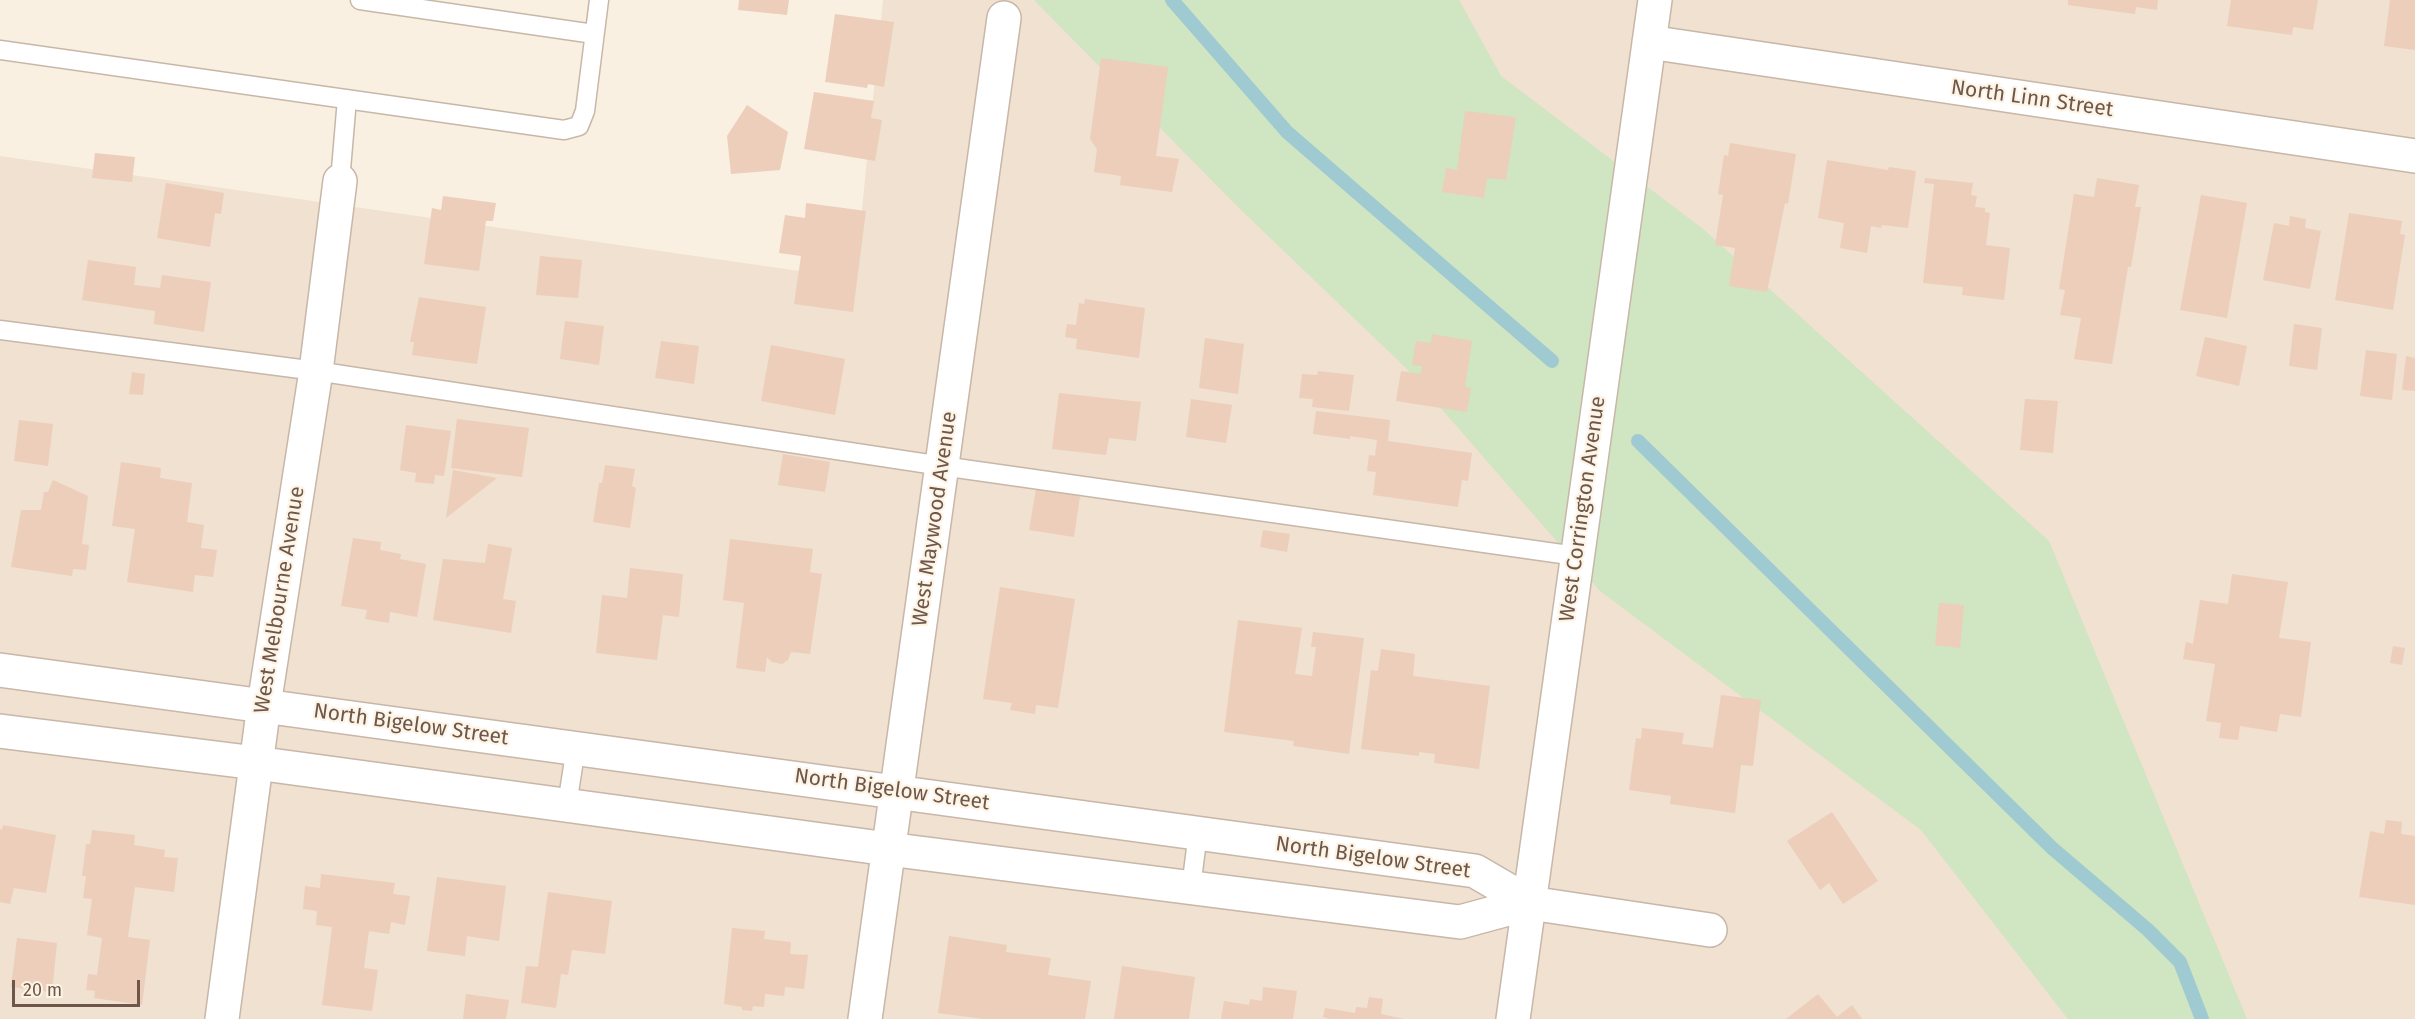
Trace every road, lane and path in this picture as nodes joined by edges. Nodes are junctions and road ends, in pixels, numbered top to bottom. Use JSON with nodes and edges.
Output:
{"nodes":[{"id":1,"x":360,"y":0,"type":"edge"},
{"id":2,"x":599,"y":0,"type":"edge"},
{"id":3,"x":1655,"y":0,"type":"edge"},
{"id":4,"x":1004,"y":18,"type":"dead end"},
{"id":5,"x":594,"y":34,"type":"junction"},
{"id":6,"x":1649,"y":42,"type":"junction"},
{"id":7,"x":0,"y":50,"type":"edge"},
{"id":8,"x":347,"y":99,"type":"junction"},
{"id":9,"x":2415,"y":156,"type":"edge"},
{"id":10,"x":340,"y":181,"type":"joint"},
{"id":11,"x":0,"y":330,"type":"edge"},
{"id":12,"x":316,"y":371,"type":"junction"},
{"id":13,"x":942,"y":466,"type":"junction"},
{"id":14,"x":1576,"y":556,"type":"junction"},
{"id":15,"x":0,"y":670,"type":"edge"},
{"id":16,"x":264,"y":705,"type":"junction"},
{"id":17,"x":0,"y":731,"type":"edge"},
{"id":18,"x":576,"y":747,"type":"junction"},
{"id":19,"x":256,"y":763,"type":"junction"},
{"id":20,"x":896,"y":790,"type":"junction"},
{"id":21,"x":567,"y":805,"type":"junction"},
{"id":22,"x":1198,"y":832,"type":"junction"},
{"id":23,"x":888,"y":849,"type":"junction"},
{"id":24,"x":1191,"y":888,"type":"junction"},
{"id":25,"x":1530,"y":903,"type":"junction"},
{"id":26,"x":1710,"y":930,"type":"dead end"},
{"id":27,"x":222,"y":1019,"type":"edge"},
{"id":28,"x":865,"y":1019,"type":"edge"},
{"id":29,"x":1512,"y":1019,"type":"edge"}],
"edges":[{"from":1,"to":5,"type":"lane"},
{"from":2,"to":5,"type":"lane"},
{"from":3,"to":6,"type":"street","name":"West Corrington Avenue"},
{"from":4,"to":13,"type":"street","name":"West Maywood Avenue"},
{"from":5,"to":8,"type":"lane"},
{"from":6,"to":9,"type":"street","name":"North Linn Street"},
{"from":6,"to":14,"type":"street","name":"West Corrington Avenue"},
{"from":7,"to":8,"type":"lane"},
{"from":8,"to":10,"type":"lane"},
{"from":10,"to":12,"type":"street","name":"West Melbourne Avenue"},
{"from":11,"to":12,"type":"lane"},
{"from":12,"to":13,"type":"lane"},
{"from":12,"to":16,"type":"street","name":"West Melbourne Avenue"},
{"from":13,"to":14,"type":"lane"},
{"from":13,"to":20,"type":"street","name":"West Maywood Avenue"},
{"from":14,"to":25,"type":"street","name":"West Corrington Avenue"},
{"from":15,"to":16,"type":"street","name":"North Bigelow Street"},
{"from":16,"to":18,"type":"street","name":"North Bigelow Street"},
{"from":16,"to":19,"type":"street","name":"West Melbourne Avenue"},
{"from":17,"to":19,"type":"street"},
{"from":18,"to":20,"type":"street","name":"North Bigelow Street"},
{"from":18,"to":21,"type":"lane"},
{"from":19,"to":21,"type":"street"},
{"from":19,"to":27,"type":"street","name":"West Melbourne Avenue"},
{"from":20,"to":22,"type":"street","name":"North Bigelow Street"},
{"from":20,"to":23,"type":"street","name":"West Maywood Avenue"},
{"from":21,"to":23,"type":"street"},
{"from":22,"to":24,"type":"lane"},
{"from":22,"to":25,"type":"street","name":"North Bigelow Street"},
{"from":23,"to":24,"type":"street"},
{"from":23,"to":28,"type":"street","name":"West Maywood Avenue"},
{"from":24,"to":25,"type":"street"},
{"from":25,"to":26,"type":"street"},
{"from":25,"to":29,"type":"street","name":"West Corrington Avenue"}]}
